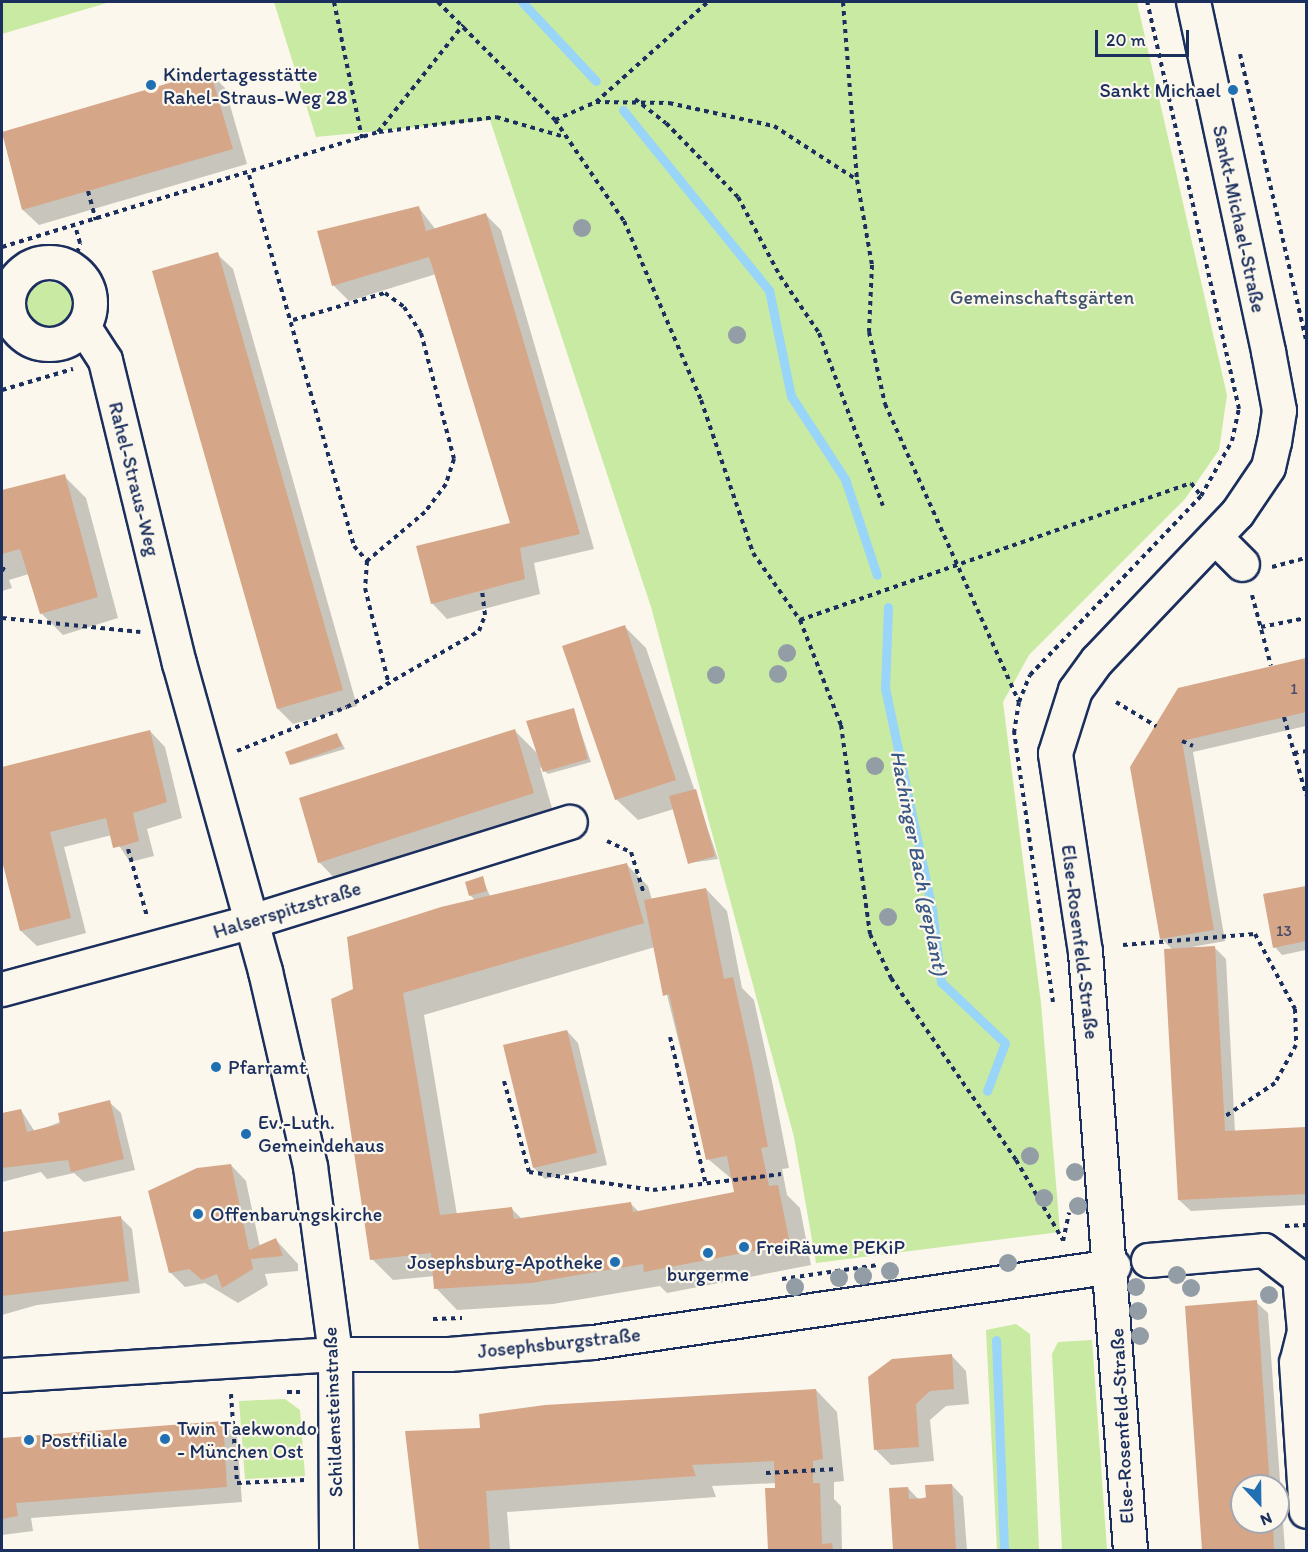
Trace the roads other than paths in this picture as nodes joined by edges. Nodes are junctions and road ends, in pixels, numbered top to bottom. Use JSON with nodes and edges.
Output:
{"nodes":[{"id":1,"x":1192,"y":10,"type":"edge"},
{"id":2,"x":83,"y":326,"type":"junction"},
{"id":3,"x":1279,"y":410,"type":"joint"},
{"id":4,"x":1215,"y":537,"type":"junction"},
{"id":5,"x":1242,"y":564,"type":"dead end"},
{"id":6,"x":570,"y":822,"type":"dead end"},
{"id":7,"x":248,"y":922,"type":"junction"},
{"id":8,"x":2,"y":989,"type":"edge"},
{"id":9,"x":1148,"y":1260,"type":"dead end"},
{"id":10,"x":1113,"y":1266,"type":"junction"},
{"id":11,"x":335,"y":1354,"type":"junction"},
{"id":12,"x":2,"y":1375,"type":"edge"},
{"id":13,"x":1306,"y":1511,"type":"edge"},
{"id":14,"x":336,"y":1551,"type":"edge"},
{"id":15,"x":1130,"y":1551,"type":"edge"}],
"edges":[{"from":1,"to":3,"type":"street","name":"Sankt-Michael-Straße"},
{"from":2,"to":2,"type":"street"},
{"from":2,"to":7,"type":"street","name":"Rahel-Straus-Weg"},
{"from":3,"to":4,"type":"street","name":"Else-Rosenfeld-Straße"},
{"from":4,"to":5,"type":"street"},
{"from":4,"to":10,"type":"street","name":"Else-Rosenfeld-Straße"},
{"from":6,"to":7,"type":"street","name":"Halserspitzstraße"},
{"from":7,"to":8,"type":"street","name":"Halserspitzstraße"},
{"from":7,"to":11,"type":"street","name":"Schildensteinstraße"},
{"from":9,"to":13,"type":"street"},
{"from":10,"to":11,"type":"street","name":"Josephsburgstraße"},
{"from":10,"to":15,"type":"street","name":"Else-Rosenfeld-Straße"},
{"from":11,"to":12,"type":"street","name":"Josephsburgstraße"},
{"from":11,"to":14,"type":"street","name":"Schildensteinstraße"}]}
